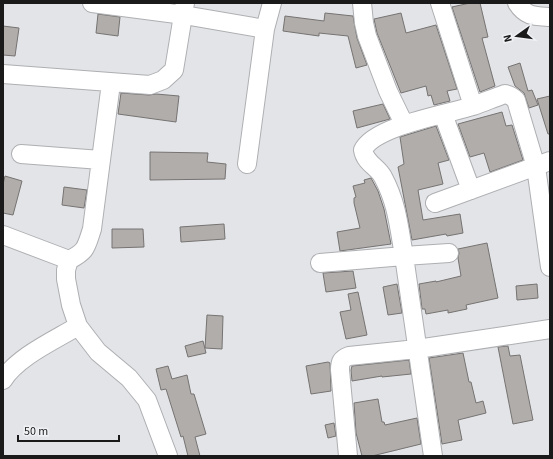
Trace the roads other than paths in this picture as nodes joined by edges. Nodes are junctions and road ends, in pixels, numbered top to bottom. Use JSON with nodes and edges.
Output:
{"nodes":[{"id":1,"x":92,"y":3,"type":"edge"},
{"id":2,"x":272,"y":3,"type":"edge"},
{"id":3,"x":362,"y":3,"type":"edge"},
{"id":4,"x":440,"y":3,"type":"edge"},
{"id":5,"x":518,"y":3,"type":"edge"},
{"id":6,"x":185,"y":9,"type":"edge"},
{"id":7,"x":550,"y":17,"type":"edge"},
{"id":8,"x":265,"y":29,"type":"junction"},
{"id":9,"x":3,"y":74,"type":"edge"},
{"id":10,"x":111,"y":82,"type":"junction"},
{"id":11,"x":473,"y":106,"type":"junction"},
{"id":12,"x":443,"y":114,"type":"junction"},
{"id":13,"x":404,"y":124,"type":"junction"},
{"id":14,"x":20,"y":154,"type":"dead end"},
{"id":15,"x":101,"y":160,"type":"junction"},
{"id":16,"x":247,"y":164,"type":"dead end"},
{"id":17,"x":543,"y":164,"type":"edge"},
{"id":18,"x":471,"y":190,"type":"junction"},
{"id":19,"x":435,"y":203,"type":"dead end"},
{"id":20,"x":3,"y":235,"type":"edge"},
{"id":21,"x":449,"y":253,"type":"dead end"},
{"id":22,"x":404,"y":256,"type":"junction"},
{"id":23,"x":69,"y":260,"type":"junction"},
{"id":24,"x":320,"y":263,"type":"dead end"},
{"id":25,"x":550,"y":267,"type":"edge"},
{"id":26,"x":78,"y":326,"type":"junction"},
{"id":27,"x":550,"y":329,"type":"edge"},
{"id":28,"x":416,"y":348,"type":"junction"},
{"id":29,"x":3,"y":380,"type":"edge"},
{"id":30,"x":168,"y":456,"type":"edge"},
{"id":31,"x":348,"y":456,"type":"edge"},
{"id":32,"x":433,"y":456,"type":"edge"}],
"edges":[{"from":1,"to":6,"type":"street"},
{"from":2,"to":8,"type":"street"},
{"from":3,"to":13,"type":"street"},
{"from":4,"to":11,"type":"street"},
{"from":5,"to":7,"type":"street"},
{"from":6,"to":8,"type":"street"},
{"from":6,"to":10,"type":"street"},
{"from":8,"to":16,"type":"street"},
{"from":9,"to":10,"type":"street"},
{"from":10,"to":15,"type":"street"},
{"from":11,"to":12,"type":"street"},
{"from":11,"to":17,"type":"street"},
{"from":12,"to":13,"type":"street"},
{"from":12,"to":18,"type":"street"},
{"from":13,"to":22,"type":"street"},
{"from":14,"to":15,"type":"street"},
{"from":15,"to":23,"type":"street"},
{"from":17,"to":18,"type":"street"},
{"from":17,"to":25,"type":"street"},
{"from":18,"to":19,"type":"street"},
{"from":20,"to":23,"type":"street"},
{"from":21,"to":22,"type":"street"},
{"from":22,"to":24,"type":"street"},
{"from":22,"to":28,"type":"street"},
{"from":23,"to":26,"type":"street"},
{"from":26,"to":29,"type":"street"},
{"from":26,"to":30,"type":"street"},
{"from":27,"to":28,"type":"street"},
{"from":28,"to":31,"type":"street"},
{"from":28,"to":32,"type":"street"}]}
